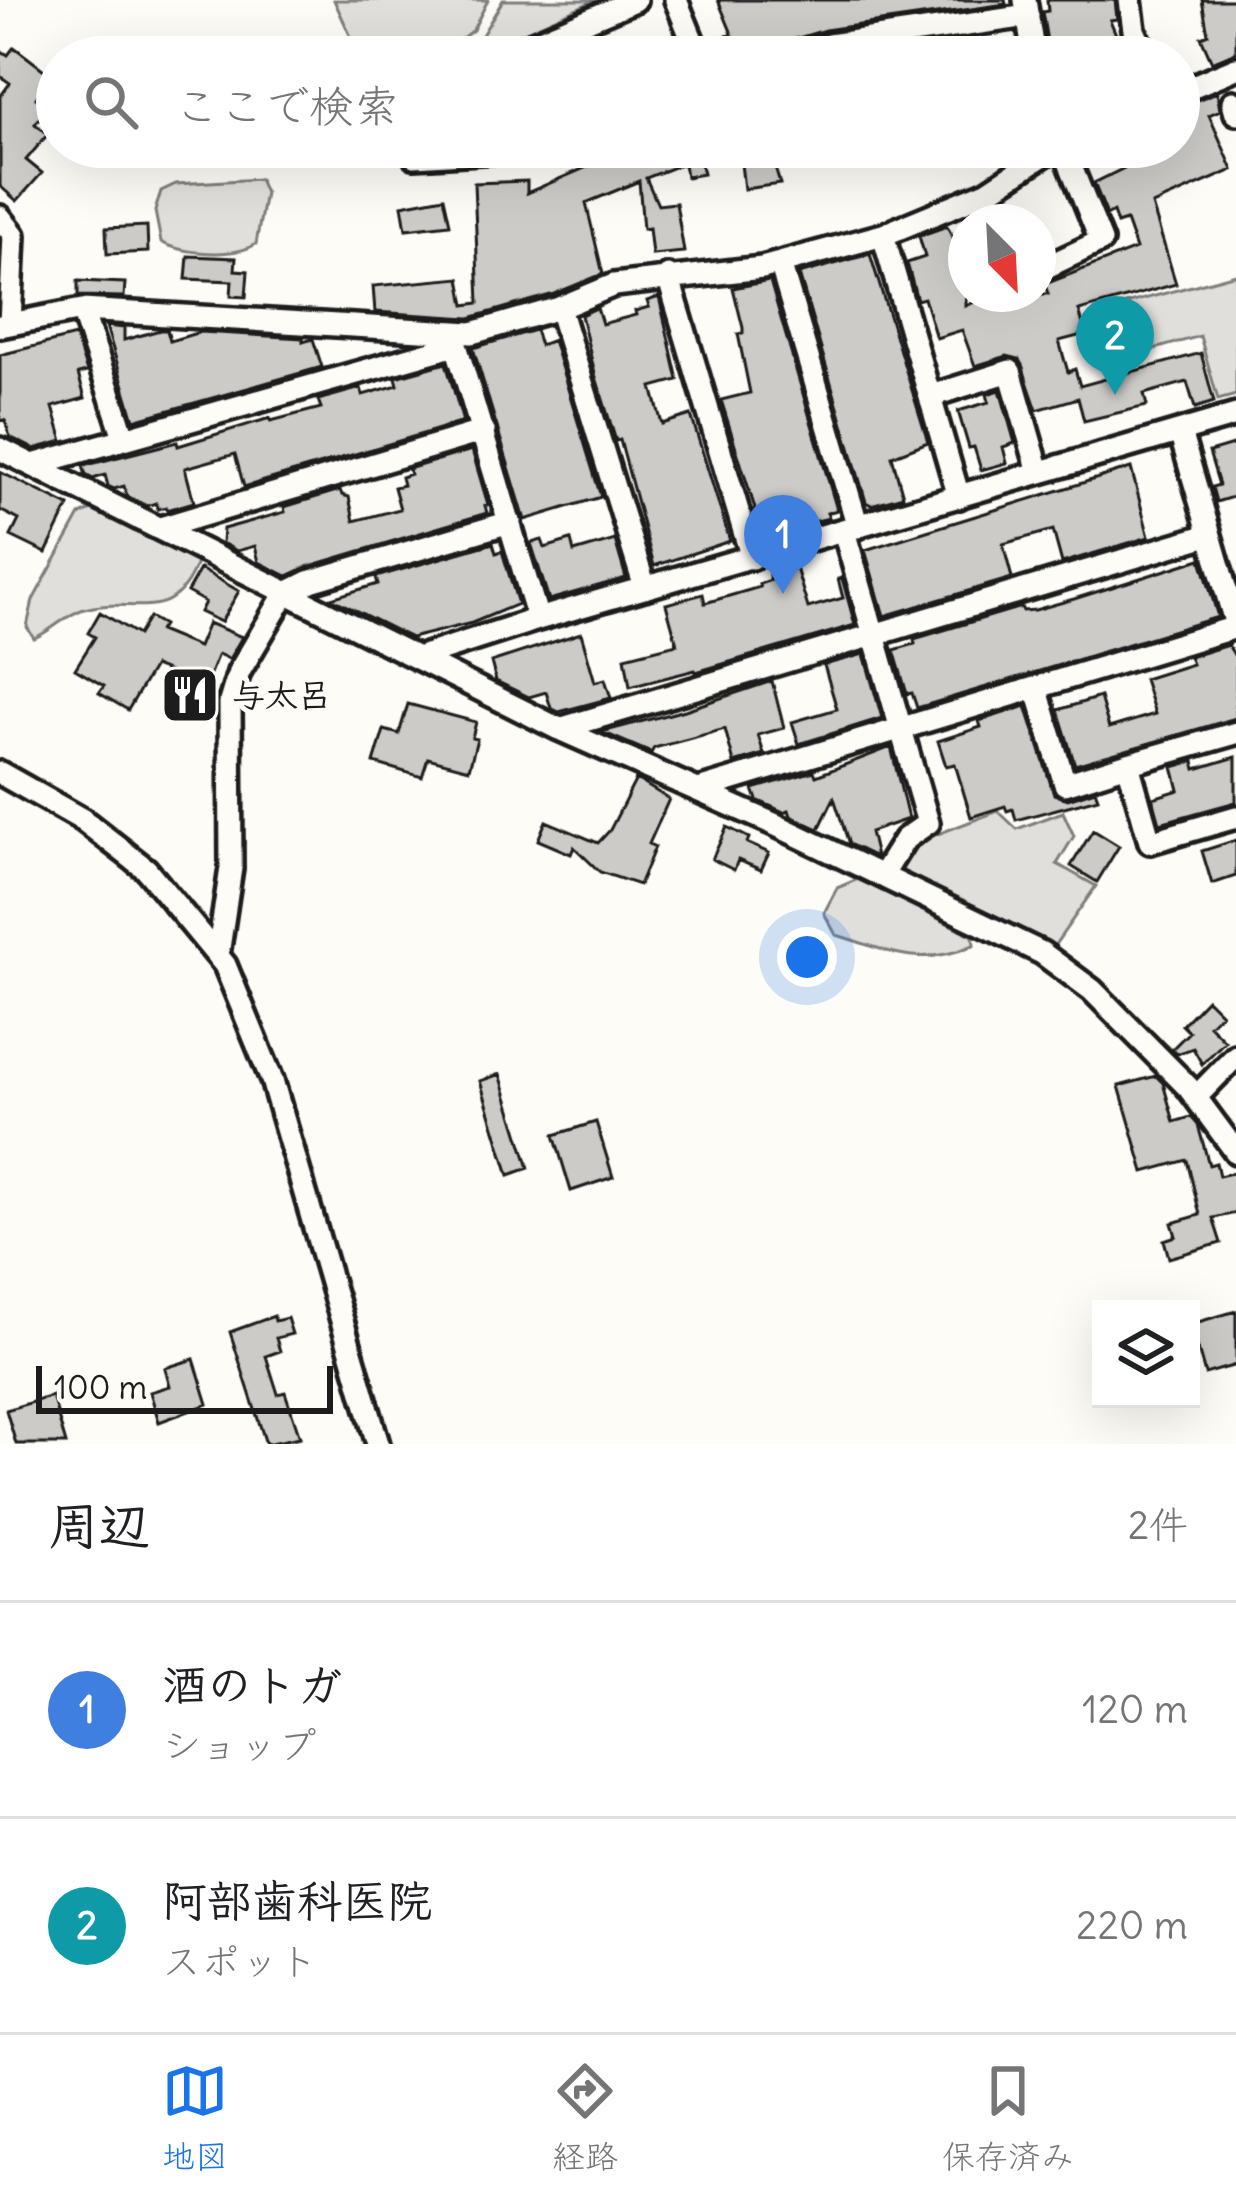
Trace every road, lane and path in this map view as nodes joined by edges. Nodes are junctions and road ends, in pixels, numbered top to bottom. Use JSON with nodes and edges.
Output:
{"nodes":[{"id":1,"x":635,"y":0,"type":"edge"},
{"id":2,"x":676,"y":0,"type":"edge"},
{"id":3,"x":1130,"y":0,"type":"edge"},
{"id":4,"x":1026,"y":8,"type":"edge"},
{"id":5,"x":550,"y":36,"type":"edge"},
{"id":6,"x":691,"y":36,"type":"edge"},
{"id":7,"x":878,"y":36,"type":"edge"},
{"id":8,"x":1137,"y":36,"type":"edge"},
{"id":9,"x":1236,"y":68,"type":"edge"},
{"id":10,"x":1200,"y":83,"type":"edge"},
{"id":11,"x":1024,"y":168,"type":"edge"},
{"id":12,"x":1066,"y":168,"type":"edge"},
{"id":13,"x":987,"y":192,"type":"junction"},
{"id":14,"x":993,"y":204,"type":"edge"},
{"id":15,"x":0,"y":217,"type":"edge"},
{"id":16,"x":883,"y":235,"type":"junction"},
{"id":17,"x":1056,"y":262,"type":"edge"},
{"id":18,"x":780,"y":263,"type":"junction"},
{"id":19,"x":668,"y":276,"type":"junction"},
{"id":20,"x":559,"y":308,"type":"junction"},
{"id":21,"x":82,"y":310,"type":"junction"},
{"id":22,"x":5,"y":325,"type":"edge"},
{"id":23,"x":457,"y":338,"type":"junction"},
{"id":24,"x":931,"y":396,"type":"junction"},
{"id":25,"x":1236,"y":415,"type":"edge"},
{"id":26,"x":484,"y":431,"type":"junction"},
{"id":27,"x":1180,"y":432,"type":"junction"},
{"id":28,"x":124,"y":437,"type":"junction"},
{"id":29,"x":0,"y":449,"type":"edge"},
{"id":30,"x":36,"y":464,"type":"junction"},
{"id":31,"x":1039,"y":472,"type":"junction"},
{"id":32,"x":959,"y":497,"type":"junction"},
{"id":33,"x":510,"y":522,"type":"junction"},
{"id":34,"x":160,"y":528,"type":"junction"},
{"id":35,"x":851,"y":529,"type":"junction"},
{"id":36,"x":1208,"y":535,"type":"junction"},
{"id":37,"x":752,"y":558,"type":"junction"},
{"id":38,"x":645,"y":588,"type":"junction"},
{"id":39,"x":285,"y":595,"type":"junction"},
{"id":40,"x":538,"y":619,"type":"junction"},
{"id":41,"x":1236,"y":626,"type":"edge"},
{"id":42,"x":874,"y":634,"type":"junction"},
{"id":43,"x":417,"y":658,"type":"junction"},
{"id":44,"x":1036,"y":687,"type":"junction"},
{"id":45,"x":900,"y":728,"type":"junction"},
{"id":46,"x":560,"y":729,"type":"junction"},
{"id":47,"x":1236,"y":733,"type":"edge"},
{"id":48,"x":1128,"y":764,"type":"junction"},
{"id":49,"x":0,"y":773,"type":"edge"},
{"id":50,"x":698,"y":790,"type":"junction"},
{"id":51,"x":1236,"y":817,"type":"edge"},
{"id":52,"x":882,"y":876,"type":"junction"},
{"id":53,"x":218,"y":956,"type":"junction"},
{"id":54,"x":1236,"y":1056,"type":"edge"},
{"id":55,"x":1196,"y":1097,"type":"junction"},
{"id":56,"x":1236,"y":1152,"type":"edge"},
{"id":57,"x":378,"y":1444,"type":"edge"}],
"edges":[{"from":1,"to":5,"type":"street"},
{"from":2,"to":6,"type":"street"},
{"from":3,"to":8,"type":"street"},
{"from":4,"to":7,"type":"street"},
{"from":9,"to":10,"type":"street"},
{"from":11,"to":13,"type":"street"},
{"from":12,"to":17,"type":"street"},
{"from":13,"to":14,"type":"street"},
{"from":13,"to":16,"type":"street"},
{"from":15,"to":22,"type":"street"},
{"from":16,"to":18,"type":"street"},
{"from":16,"to":24,"type":"street"},
{"from":18,"to":19,"type":"street"},
{"from":18,"to":35,"type":"street"},
{"from":19,"to":20,"type":"street"},
{"from":19,"to":37,"type":"street"},
{"from":20,"to":23,"type":"street"},
{"from":20,"to":38,"type":"street"},
{"from":21,"to":22,"type":"street"},
{"from":21,"to":23,"type":"street"},
{"from":21,"to":28,"type":"street"},
{"from":23,"to":26,"type":"street"},
{"from":23,"to":28,"type":"street"},
{"from":24,"to":31,"type":"street"},
{"from":24,"to":32,"type":"street"},
{"from":25,"to":27,"type":"street"},
{"from":26,"to":33,"type":"street"},
{"from":26,"to":34,"type":"street"},
{"from":27,"to":31,"type":"street"},
{"from":27,"to":36,"type":"street"},
{"from":28,"to":30,"type":"street"},
{"from":29,"to":30,"type":"street"},
{"from":30,"to":34,"type":"street"},
{"from":31,"to":32,"type":"street"},
{"from":32,"to":35,"type":"street"},
{"from":33,"to":39,"type":"street"},
{"from":33,"to":40,"type":"street"},
{"from":34,"to":39,"type":"street"},
{"from":35,"to":37,"type":"street"},
{"from":35,"to":42,"type":"street"},
{"from":36,"to":41,"type":"street"},
{"from":36,"to":42,"type":"street"},
{"from":37,"to":38,"type":"street"},
{"from":38,"to":40,"type":"street"},
{"from":39,"to":43,"type":"street"},
{"from":39,"to":53,"type":"street"},
{"from":40,"to":43,"type":"street"},
{"from":41,"to":44,"type":"street"},
{"from":42,"to":45,"type":"street"},
{"from":42,"to":46,"type":"street"},
{"from":43,"to":46,"type":"street"},
{"from":44,"to":45,"type":"street"},
{"from":44,"to":48,"type":"street"},
{"from":45,"to":50,"type":"street"},
{"from":45,"to":52,"type":"street"},
{"from":46,"to":50,"type":"street"},
{"from":47,"to":48,"type":"street"},
{"from":48,"to":51,"type":"street"},
{"from":49,"to":53,"type":"street"},
{"from":50,"to":52,"type":"street"},
{"from":52,"to":55,"type":"street"},
{"from":53,"to":57,"type":"street"},
{"from":54,"to":55,"type":"street"},
{"from":55,"to":56,"type":"street"}]}
